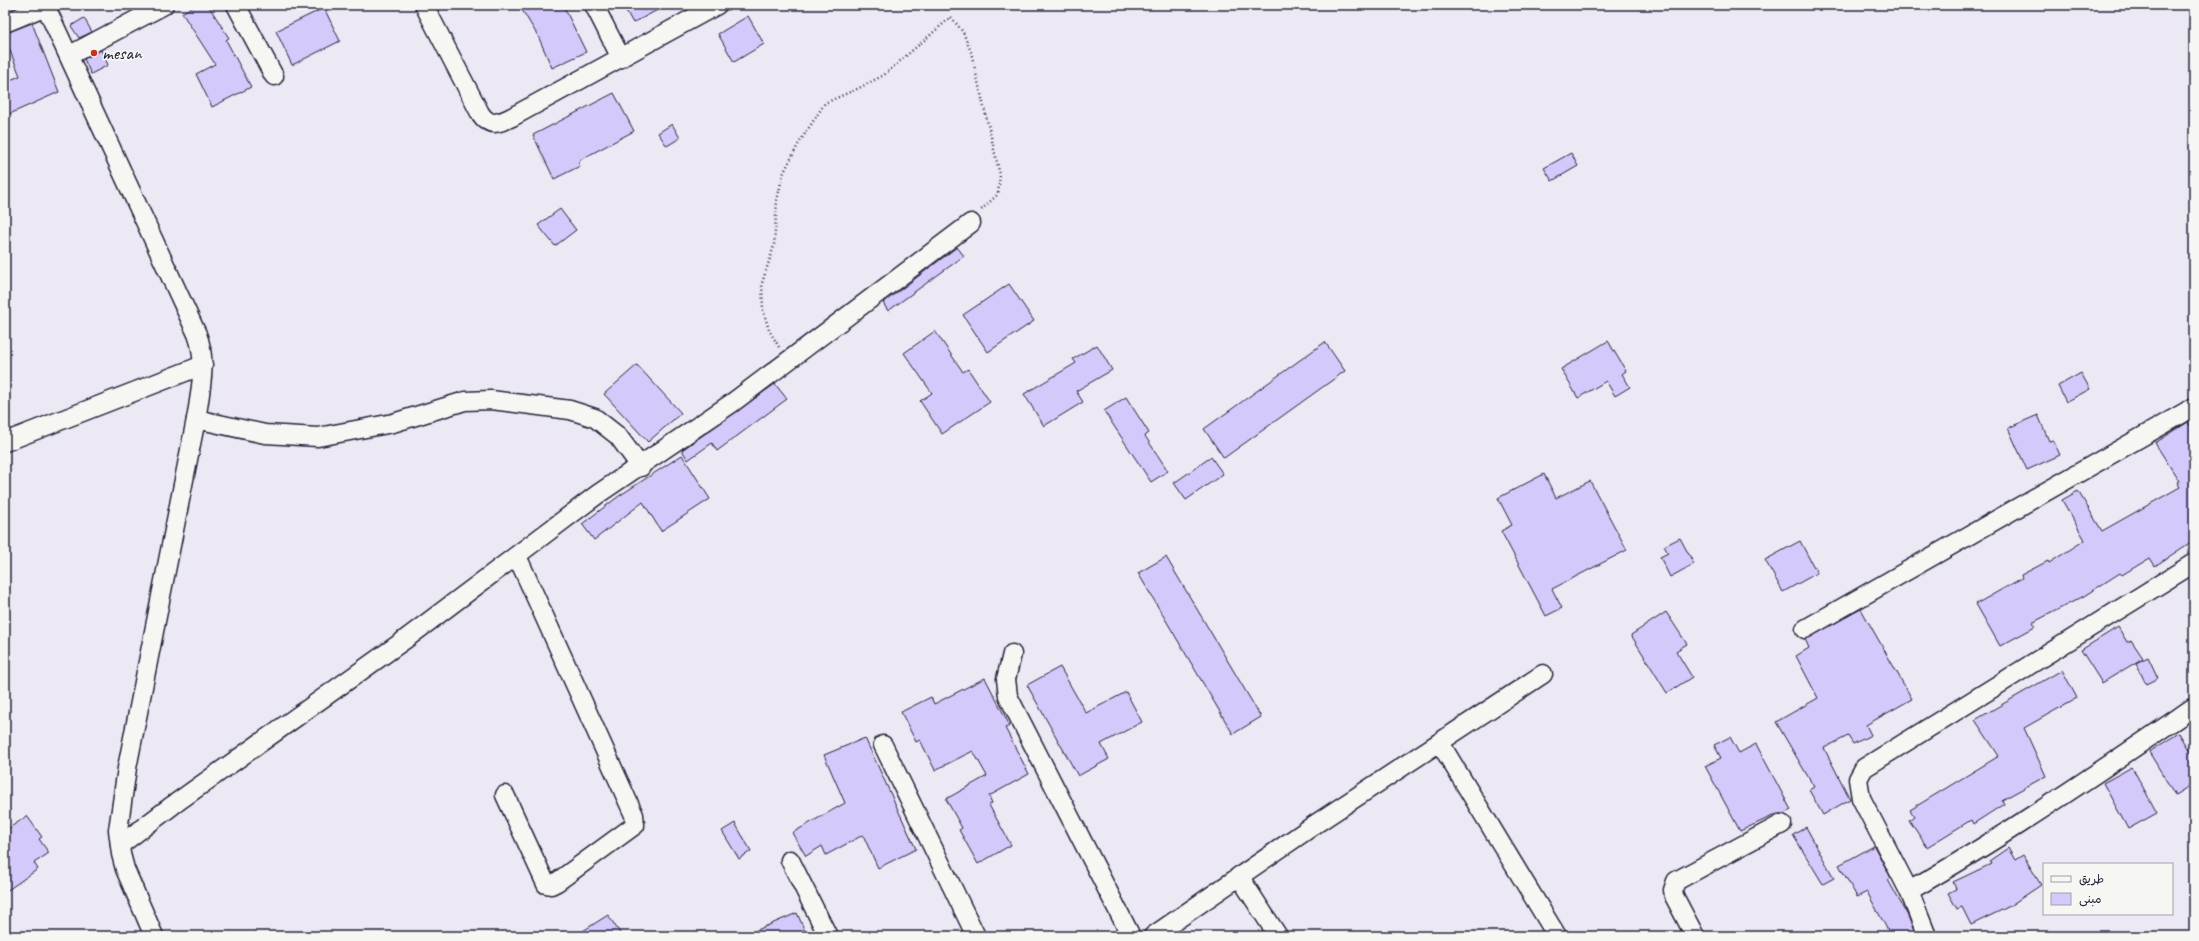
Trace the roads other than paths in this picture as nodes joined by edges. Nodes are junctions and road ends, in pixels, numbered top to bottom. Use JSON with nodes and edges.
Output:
{"nodes":[{"id":1,"x":164,"y":5,"type":"edge"},
{"id":2,"x":236,"y":5,"type":"edge"},
{"id":3,"x":424,"y":5,"type":"edge"},
{"id":4,"x":594,"y":5,"type":"edge"},
{"id":5,"x":717,"y":5,"type":"edge"},
{"id":6,"x":46,"y":6,"type":"edge"},
{"id":7,"x":5,"y":23,"type":"edge"},
{"id":8,"x":70,"y":55,"type":"junction"},
{"id":9,"x":621,"y":58,"type":"junction"},
{"id":10,"x":274,"y":76,"type":"dead end"},
{"id":11,"x":971,"y":222,"type":"road end"},
{"id":12,"x":203,"y":365,"type":"junction"},
{"id":13,"x":2194,"y":407,"type":"edge"},
{"id":14,"x":196,"y":419,"type":"junction"},
{"id":15,"x":5,"y":442,"type":"edge"},
{"id":16,"x":641,"y":467,"type":"junction"},
{"id":17,"x":517,"y":556,"type":"junction"},
{"id":18,"x":2194,"y":563,"type":"edge"},
{"id":19,"x":1805,"y":629,"type":"dead end"},
{"id":20,"x":1012,"y":654,"type":"dead end"},
{"id":21,"x":1543,"y":674,"type":"dead end"},
{"id":22,"x":2194,"y":708,"type":"edge"},
{"id":23,"x":1440,"y":743,"type":"junction"},
{"id":24,"x":883,"y":745,"type":"dead end"},
{"id":25,"x":505,"y":795,"type":"dead end"},
{"id":26,"x":1782,"y":824,"type":"dead end"},
{"id":27,"x":120,"y":845,"type":"junction"},
{"id":28,"x":790,"y":860,"type":"dead end"},
{"id":29,"x":1239,"y":876,"type":"junction"},
{"id":30,"x":1909,"y":891,"type":"junction"},
{"id":31,"x":154,"y":936,"type":"edge"},
{"id":32,"x":828,"y":936,"type":"edge"},
{"id":33,"x":976,"y":936,"type":"edge"},
{"id":34,"x":1131,"y":936,"type":"edge"},
{"id":35,"x":1153,"y":936,"type":"edge"},
{"id":36,"x":1278,"y":936,"type":"edge"},
{"id":37,"x":1557,"y":936,"type":"edge"},
{"id":38,"x":1695,"y":936,"type":"edge"},
{"id":39,"x":1927,"y":936,"type":"edge"}],
"edges":[{"from":1,"to":8,"type":"street"},
{"from":2,"to":10,"type":"street"},
{"from":3,"to":9,"type":"street"},
{"from":4,"to":9,"type":"street"},
{"from":5,"to":9,"type":"street"},
{"from":6,"to":7,"type":"street"},
{"from":6,"to":8,"type":"street"},
{"from":8,"to":12,"type":"street"},
{"from":11,"to":16,"type":"street"},
{"from":12,"to":14,"type":"street"},
{"from":12,"to":15,"type":"street"},
{"from":13,"to":19,"type":"street"},
{"from":14,"to":16,"type":"street"},
{"from":14,"to":27,"type":"street"},
{"from":16,"to":17,"type":"street"},
{"from":17,"to":25,"type":"street"},
{"from":17,"to":27,"type":"street"},
{"from":18,"to":30,"type":"street"},
{"from":20,"to":34,"type":"street"},
{"from":21,"to":23,"type":"street"},
{"from":22,"to":30,"type":"street"},
{"from":23,"to":29,"type":"street"},
{"from":23,"to":37,"type":"street"},
{"from":24,"to":33,"type":"street"},
{"from":26,"to":38,"type":"street"},
{"from":27,"to":31,"type":"street"},
{"from":28,"to":32,"type":"street"},
{"from":29,"to":35,"type":"street"},
{"from":29,"to":36,"type":"street"},
{"from":30,"to":39,"type":"street"}]}
